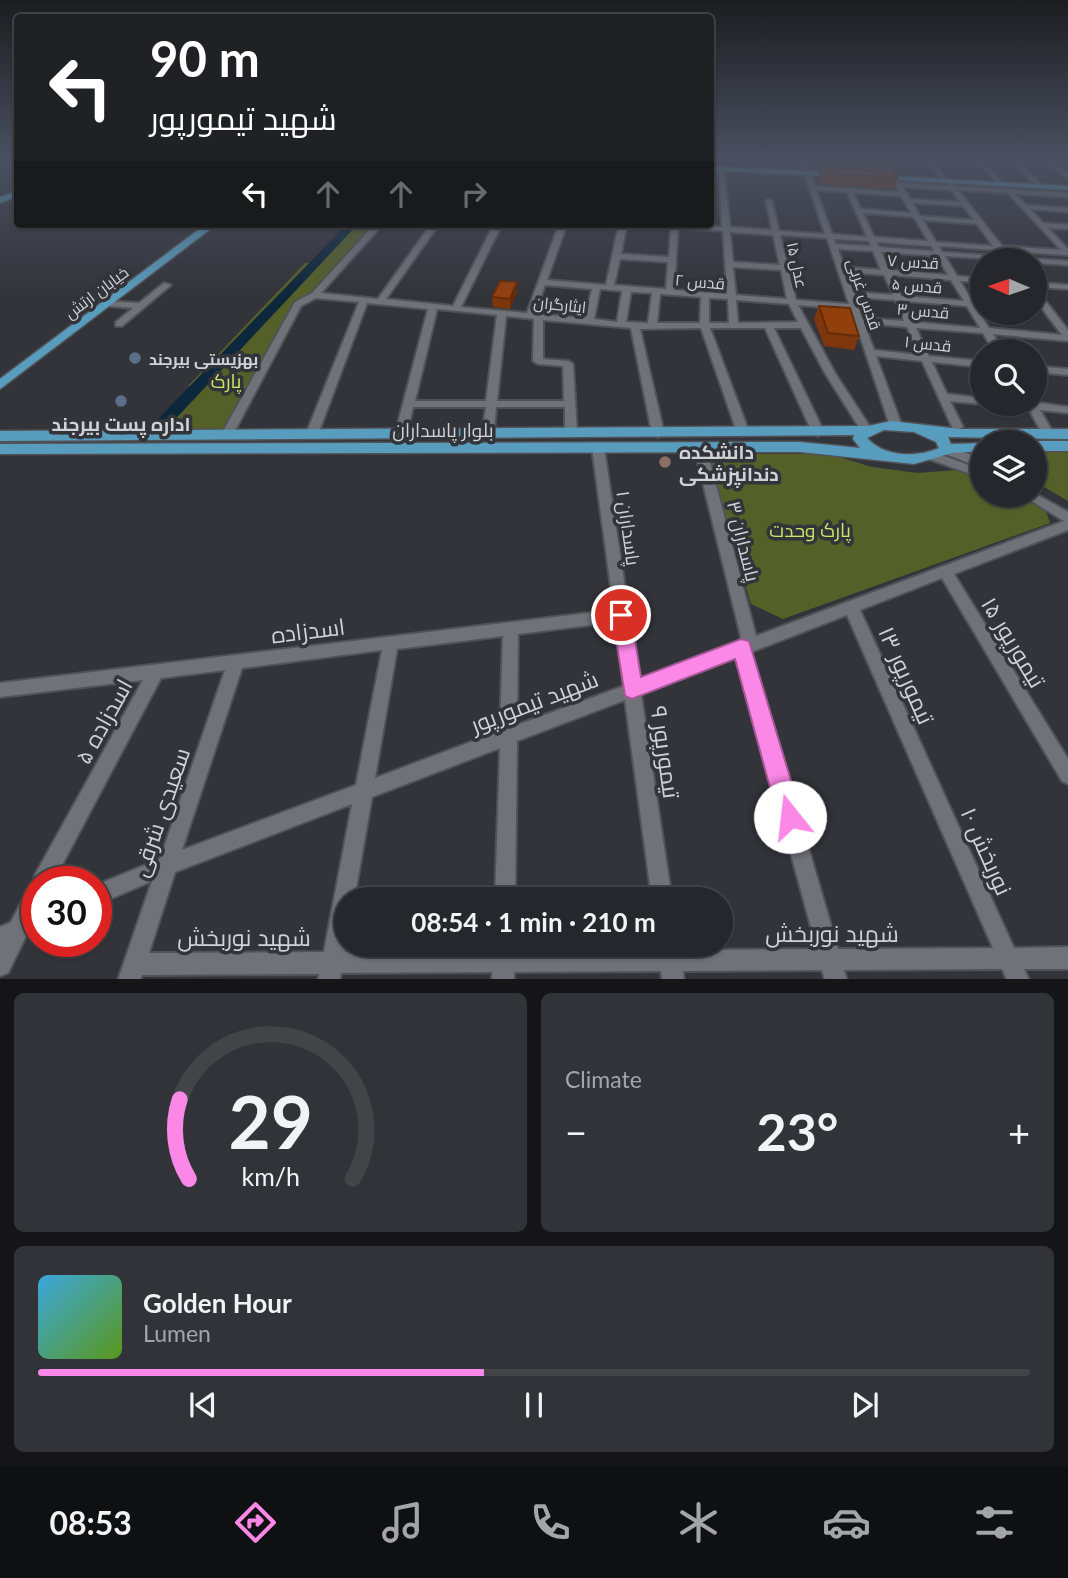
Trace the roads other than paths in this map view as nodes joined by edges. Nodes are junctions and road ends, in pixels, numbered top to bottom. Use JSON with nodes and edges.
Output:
{"nodes":[{"id":1,"x":725,"y":204,"type":"edge"},
{"id":2,"x":770,"y":204,"type":"edge"},
{"id":3,"x":819,"y":204,"type":"edge"},
{"id":4,"x":855,"y":204,"type":"edge"},
{"id":5,"x":900,"y":204,"type":"edge"},
{"id":6,"x":910,"y":204,"type":"edge"},
{"id":7,"x":965,"y":204,"type":"edge"},
{"id":8,"x":1021,"y":204,"type":"edge"},
{"id":9,"x":967,"y":206,"type":"junction"},
{"id":10,"x":912,"y":207,"type":"junction"},
{"id":11,"x":1026,"y":209,"type":"junction"},
{"id":12,"x":1068,"y":209,"type":"edge"},
{"id":13,"x":858,"y":211,"type":"junction"},
{"id":14,"x":979,"y":222,"type":"junction"},
{"id":15,"x":1041,"y":225,"type":"junction"},
{"id":16,"x":1068,"y":227,"type":"edge"},
{"id":17,"x":202,"y":228,"type":"edge"},
{"id":18,"x":376,"y":228,"type":"edge"},
{"id":19,"x":432,"y":228,"type":"edge"},
{"id":20,"x":496,"y":228,"type":"edge"},
{"id":21,"x":562,"y":228,"type":"edge"},
{"id":22,"x":622,"y":228,"type":"edge"},
{"id":23,"x":672,"y":228,"type":"edge"},
{"id":24,"x":713,"y":228,"type":"edge"},
{"id":25,"x":727,"y":229,"type":"junction"},
{"id":26,"x":777,"y":233,"type":"junction"},
{"id":27,"x":869,"y":235,"type":"junction"},
{"id":28,"x":929,"y":236,"type":"junction"},
{"id":29,"x":830,"y":237,"type":"junction"},
{"id":30,"x":993,"y":240,"type":"junction"},
{"id":31,"x":934,"y":244,"type":"junction"},
{"id":32,"x":1064,"y":245,"type":"edge"},
{"id":33,"x":987,"y":248,"type":"edge"},
{"id":34,"x":999,"y":248,"type":"edge"},
{"id":35,"x":875,"y":249,"type":"junction"},
{"id":36,"x":1047,"y":252,"type":"edge"},
{"id":37,"x":1068,"y":253,"type":"edge"},
{"id":38,"x":940,"y":254,"type":"junction"},
{"id":39,"x":617,"y":256,"type":"junction"},
{"id":40,"x":970,"y":257,"type":"edge"},
{"id":41,"x":672,"y":260,"type":"junction"},
{"id":42,"x":1047,"y":262,"type":"edge"},
{"id":43,"x":1068,"y":263,"type":"edge"},
{"id":44,"x":730,"y":264,"type":"junction"},
{"id":45,"x":784,"y":268,"type":"junction"},
{"id":46,"x":841,"y":269,"type":"junction"},
{"id":47,"x":885,"y":272,"type":"junction"},
{"id":48,"x":954,"y":278,"type":"junction"},
{"id":49,"x":970,"y":279,"type":"edge"},
{"id":50,"x":542,"y":282,"type":"junction"},
{"id":51,"x":167,"y":285,"type":"dead end"},
{"id":52,"x":1047,"y":285,"type":"edge"},
{"id":53,"x":597,"y":286,"type":"junction"},
{"id":54,"x":610,"y":287,"type":"junction"},
{"id":55,"x":1068,"y":287,"type":"edge"},
{"id":56,"x":626,"y":289,"type":"junction"},
{"id":57,"x":656,"y":291,"type":"junction"},
{"id":58,"x":670,"y":292,"type":"junction"},
{"id":59,"x":850,"y":294,"type":"junction"},
{"id":60,"x":316,"y":295,"type":"junction"},
{"id":61,"x":705,"y":295,"type":"junction"},
{"id":62,"x":733,"y":297,"type":"junction"},
{"id":63,"x":897,"y":298,"type":"junction"},
{"id":64,"x":364,"y":299,"type":"junction"},
{"id":65,"x":381,"y":301,"type":"junction"},
{"id":66,"x":792,"y":302,"type":"junction"},
{"id":67,"x":108,"y":303,"type":"junction"},
{"id":68,"x":970,"y":304,"type":"joint"},
{"id":69,"x":142,"y":306,"type":"junction"},
{"id":70,"x":433,"y":306,"type":"junction"},
{"id":71,"x":855,"y":307,"type":"junction"},
{"id":72,"x":456,"y":308,"type":"junction"},
{"id":73,"x":1047,"y":308,"type":"edge"},
{"id":74,"x":1049,"y":310,"type":"joint"},
{"id":75,"x":502,"y":313,"type":"junction"},
{"id":76,"x":535,"y":316,"type":"junction"},
{"id":77,"x":859,"y":320,"type":"junction"},
{"id":78,"x":589,"y":321,"type":"junction"},
{"id":79,"x":119,"y":324,"type":"dead end"},
{"id":80,"x":621,"y":324,"type":"junction"},
{"id":81,"x":803,"y":324,"type":"junction"},
{"id":82,"x":909,"y":324,"type":"junction"},
{"id":83,"x":704,"y":325,"type":"junction"},
{"id":84,"x":734,"y":325,"type":"junction"},
{"id":85,"x":768,"y":325,"type":"junction"},
{"id":86,"x":635,"y":326,"type":"junction"},
{"id":87,"x":652,"y":326,"type":"junction"},
{"id":88,"x":983,"y":326,"type":"edge"},
{"id":89,"x":986,"y":331,"type":"junction"},
{"id":90,"x":1068,"y":337,"type":"edge"},
{"id":91,"x":991,"y":339,"type":"edge"},
{"id":92,"x":871,"y":353,"type":"junction"},
{"id":93,"x":925,"y":358,"type":"junction"},
{"id":94,"x":268,"y":360,"type":"joint"},
{"id":95,"x":970,"y":363,"type":"edge"},
{"id":96,"x":1047,"y":370,"type":"edge"},
{"id":97,"x":791,"y":371,"type":"joint"},
{"id":98,"x":1068,"y":372,"type":"edge"},
{"id":99,"x":0,"y":385,"type":"edge"},
{"id":100,"x":942,"y":397,"type":"junction"},
{"id":101,"x":970,"y":400,"type":"edge"},
{"id":102,"x":408,"y":404,"type":"junction"},
{"id":103,"x":491,"y":404,"type":"junction"},
{"id":104,"x":570,"y":404,"type":"junction"},
{"id":105,"x":1047,"y":407,"type":"edge"},
{"id":106,"x":1068,"y":410,"type":"edge"},
{"id":107,"x":1037,"y":416,"type":"edge"},
{"id":108,"x":896,"y":426,"type":"junction"},
{"id":109,"x":957,"y":427,"type":"dead end"},
{"id":110,"x":919,"y":429,"type":"junction"},
{"id":111,"x":866,"y":430,"type":"junction"},
{"id":112,"x":743,"y":432,"type":"junction"},
{"id":113,"x":821,"y":432,"type":"junction"},
{"id":114,"x":488,"y":433,"type":"junction"},
{"id":115,"x":571,"y":433,"type":"junction"},
{"id":116,"x":658,"y":433,"type":"junction"},
{"id":117,"x":312,"y":434,"type":"junction"},
{"id":118,"x":401,"y":434,"type":"junction"},
{"id":119,"x":1048,"y":434,"type":"junction"},
{"id":120,"x":1068,"y":434,"type":"edge"},
{"id":121,"x":227,"y":435,"type":"junction"},
{"id":122,"x":0,"y":436,"type":"edge"},
{"id":123,"x":1047,"y":446,"type":"edge"},
{"id":124,"x":1068,"y":446,"type":"edge"},
{"id":125,"x":598,"y":447,"type":"junction"},
{"id":126,"x":700,"y":447,"type":"junction"},
{"id":127,"x":970,"y":448,"type":"edge"},
{"id":128,"x":0,"y":449,"type":"edge"},
{"id":129,"x":831,"y":449,"type":"junction"},
{"id":130,"x":942,"y":452,"type":"junction"},
{"id":131,"x":886,"y":455,"type":"junction"},
{"id":132,"x":970,"y":460,"type":"edge"},
{"id":133,"x":970,"y":467,"type":"edge"},
{"id":134,"x":1047,"y":498,"type":"edge"},
{"id":135,"x":1047,"y":506,"type":"edge"},
{"id":136,"x":1068,"y":511,"type":"edge"},
{"id":137,"x":1068,"y":518,"type":"edge"},
{"id":138,"x":1068,"y":525,"type":"edge"},
{"id":139,"x":945,"y":571,"type":"junction"},
{"id":140,"x":851,"y":606,"type":"junction"},
{"id":141,"x":621,"y":615,"type":"junction"},
{"id":142,"x":511,"y":628,"type":"junction"},
{"id":143,"x":391,"y":642,"type":"junction"},
{"id":144,"x":746,"y":646,"type":"junction"},
{"id":145,"x":236,"y":661,"type":"junction"},
{"id":146,"x":156,"y":671,"type":"junction"},
{"id":147,"x":632,"y":690,"type":"junction"},
{"id":148,"x":2,"y":693,"type":"edge"},
{"id":149,"x":377,"y":719,"type":"joint"},
{"id":150,"x":509,"y":737,"type":"junction"},
{"id":151,"x":921,"y":763,"type":"joint"},
{"id":152,"x":1068,"y":775,"type":"edge"},
{"id":153,"x":364,"y":792,"type":"junction"},
{"id":154,"x":89,"y":793,"type":"joint"},
{"id":155,"x":168,"y":865,"type":"junction"},
{"id":156,"x":50,"y":866,"type":"edge"},
{"id":157,"x":346,"y":887,"type":"edge"},
{"id":158,"x":505,"y":887,"type":"edge"},
{"id":159,"x":660,"y":887,"type":"edge"},
{"id":160,"x":112,"y":888,"type":"edge"},
{"id":161,"x":18,"y":929,"type":"edge"},
{"id":162,"x":1009,"y":958,"type":"junction"},
{"id":163,"x":1068,"y":958,"type":"edge"},
{"id":164,"x":504,"y":962,"type":"edge"},
{"id":165,"x":671,"y":962,"type":"edge"},
{"id":166,"x":0,"y":965,"type":"edge"},
{"id":167,"x":833,"y":970,"type":"edge"},
{"id":168,"x":331,"y":971,"type":"edge"},
{"id":169,"x":132,"y":972,"type":"edge"},
{"id":170,"x":1018,"y":979,"type":"edge"}],
"edges":[{"from":1,"to":25,"type":"street"},
{"from":2,"to":26,"type":"street","name":"عدل ۱۵"},
{"from":3,"to":29,"type":"street","name":"قدس غربی"},
{"from":4,"to":13,"type":"street"},
{"from":5,"to":10,"type":"street"},
{"from":6,"to":10,"type":"street"},
{"from":7,"to":9,"type":"street"},
{"from":8,"to":11,"type":"street"},
{"from":9,"to":10,"type":"street"},
{"from":9,"to":14,"type":"street"},
{"from":10,"to":13,"type":"street"},
{"from":10,"to":14,"type":"street"},
{"from":10,"to":28,"type":"street"},
{"from":11,"to":12,"type":"street"},
{"from":11,"to":15,"type":"street"},
{"from":13,"to":27,"type":"street"},
{"from":14,"to":30,"type":"street"},
{"from":15,"to":16,"type":"street"},
{"from":15,"to":32,"type":"street"},
{"from":17,"to":67,"type":"main road","name":"خیابان ارتش"},
{"from":18,"to":60,"type":"street"},
{"from":19,"to":65,"type":"street"},
{"from":20,"to":72,"type":"street"},
{"from":21,"to":50,"type":"street"},
{"from":22,"to":39,"type":"street"},
{"from":23,"to":41,"type":"street"},
{"from":24,"to":25,"type":"street"},
{"from":25,"to":26,"type":"street"},
{"from":25,"to":44,"type":"street"},
{"from":26,"to":29,"type":"street"},
{"from":26,"to":45,"type":"street","name":"عدل ۱۵"},
{"from":27,"to":28,"type":"street"},
{"from":27,"to":29,"type":"street"},
{"from":27,"to":31,"type":"street"},
{"from":27,"to":35,"type":"street"},
{"from":28,"to":30,"type":"street"},
{"from":28,"to":31,"type":"street"},
{"from":29,"to":35,"type":"street"},
{"from":29,"to":46,"type":"street","name":"قدس غربی"},
{"from":30,"to":32,"type":"street"},
{"from":30,"to":34,"type":"street"},
{"from":31,"to":33,"type":"street"},
{"from":31,"to":38,"type":"street"},
{"from":32,"to":37,"type":"street"},
{"from":35,"to":38,"type":"street"},
{"from":35,"to":47,"type":"street"},
{"from":36,"to":37,"type":"street"},
{"from":38,"to":40,"type":"street"},
{"from":38,"to":48,"type":"street"},
{"from":39,"to":41,"type":"street"},
{"from":39,"to":54,"type":"street"},
{"from":41,"to":58,"type":"street"},
{"from":42,"to":43,"type":"street"},
{"from":44,"to":45,"type":"street"},
{"from":44,"to":62,"type":"street"},
{"from":45,"to":66,"type":"street","name":"عدل ۱۵"},
{"from":46,"to":47,"type":"street","name":"قدس ۷"},
{"from":46,"to":59,"type":"street","name":"قدس غربی"},
{"from":47,"to":48,"type":"street","name":"قدس ۷"},
{"from":47,"to":63,"type":"street"},
{"from":48,"to":49,"type":"street","name":"قدس ۷"},
{"from":48,"to":68,"type":"street"},
{"from":50,"to":53,"type":"street","name":"قدس ۲"},
{"from":50,"to":76,"type":"street"},
{"from":51,"to":69,"type":"street"},
{"from":52,"to":55,"type":"street"},
{"from":53,"to":54,"type":"street","name":"قدس ۲"},
{"from":53,"to":78,"type":"street"},
{"from":54,"to":56,"type":"street","name":"قدس ۲"},
{"from":56,"to":57,"type":"street","name":"قدس ۲"},
{"from":56,"to":80,"type":"street"},
{"from":57,"to":58,"type":"street","name":"قدس ۲"},
{"from":57,"to":87,"type":"street"},
{"from":58,"to":61,"type":"street","name":"قدس ۲"},
{"from":59,"to":63,"type":"street","name":"قدس ۵"},
{"from":59,"to":71,"type":"street","name":"قدس غربی"},
{"from":60,"to":64,"type":"street","name":"ایثارگران"},
{"from":60,"to":94,"type":"street"},
{"from":61,"to":62,"type":"street","name":"قدس ۲"},
{"from":61,"to":83,"type":"street"},
{"from":62,"to":66,"type":"street","name":"قدس ۲"},
{"from":62,"to":84,"type":"street"},
{"from":63,"to":68,"type":"street","name":"قدس ۵"},
{"from":63,"to":82,"type":"street"},
{"from":64,"to":65,"type":"street","name":"ایثارگران"},
{"from":64,"to":117,"type":"street"},
{"from":65,"to":70,"type":"street","name":"ایثارگران"},
{"from":66,"to":71,"type":"street","name":"قدس ۲"},
{"from":66,"to":81,"type":"street","name":"عدل ۱۵"},
{"from":67,"to":69,"type":"street"},
{"from":67,"to":99,"type":"main road","name":"خیابان ارتش"},
{"from":69,"to":79,"type":"street"},
{"from":70,"to":72,"type":"street","name":"ایثارگران"},
{"from":70,"to":102,"type":"street"},
{"from":71,"to":77,"type":"street","name":"قدس غربی"},
{"from":72,"to":75,"type":"street","name":"ایثارگران"},
{"from":73,"to":74,"type":"street"},
{"from":74,"to":90,"type":"street"},
{"from":75,"to":76,"type":"street","name":"ایثارگران"},
{"from":75,"to":103,"type":"street"},
{"from":76,"to":78,"type":"street","name":"ایثارگران"},
{"from":76,"to":104,"type":"street"},
{"from":77,"to":82,"type":"street","name":"قدس ۳"},
{"from":77,"to":92,"type":"street","name":"قدس غربی"},
{"from":78,"to":80,"type":"street","name":"ایثارگران"},
{"from":80,"to":86,"type":"street","name":"ایثارگران"},
{"from":81,"to":85,"type":"street","name":"ایثارگران"},
{"from":81,"to":111,"type":"street","name":"عدل ۱۵"},
{"from":82,"to":89,"type":"street","name":"قدس ۳"},
{"from":82,"to":93,"type":"street"},
{"from":83,"to":84,"type":"street","name":"ایثارگران"},
{"from":83,"to":87,"type":"street","name":"ایثارگران"},
{"from":83,"to":112,"type":"street"},
{"from":84,"to":85,"type":"street","name":"ایثارگران"},
{"from":85,"to":97,"type":"street"},
{"from":86,"to":87,"type":"street","name":"ایثارگران"},
{"from":86,"to":116,"type":"street"},
{"from":88,"to":89,"type":"street"},
{"from":89,"to":90,"type":"street","name":"قدس ۳"},
{"from":89,"to":91,"type":"street"},
{"from":92,"to":93,"type":"street","name":"قدس ۱"},
{"from":92,"to":108,"type":"street","name":"قدس غربی"},
{"from":93,"to":95,"type":"street","name":"قدس ۱"},
{"from":93,"to":100,"type":"street"},
{"from":94,"to":121,"type":"street"},
{"from":96,"to":98,"type":"street"},
{"from":97,"to":113,"type":"street"},
{"from":100,"to":101,"type":"street"},
{"from":100,"to":109,"type":"street"},
{"from":102,"to":103,"type":"street"},
{"from":102,"to":118,"type":"street"},
{"from":103,"to":104,"type":"street"},
{"from":103,"to":114,"type":"street"},
{"from":104,"to":115,"type":"street"},
{"from":105,"to":106,"type":"street"},
{"from":107,"to":119,"type":"street"},
{"from":108,"to":110,"type":"main road","name":"بلوار پاسداران"},
{"from":108,"to":111,"type":"main road","name":"بلوار پاسداران"},
{"from":110,"to":119,"type":"main road"},
{"from":110,"to":130,"type":"main road"},
{"from":111,"to":113,"type":"main road","name":"بلوار پاسداران"},
{"from":111,"to":131,"type":"main road"},
{"from":112,"to":113,"type":"main road","name":"بلوار پاسداران"},
{"from":112,"to":116,"type":"main road","name":"بلوار پاسداران"},
{"from":113,"to":129,"type":"main road"},
{"from":114,"to":115,"type":"main road","name":"بلوار پاسداران"},
{"from":114,"to":118,"type":"main road","name":"بلوار پاسداران"},
{"from":115,"to":116,"type":"main road","name":"بلوار پاسداران"},
{"from":117,"to":118,"type":"main road","name":"بلوار پاسداران"},
{"from":117,"to":121,"type":"main road","name":"بلوار پاسداران"},
{"from":119,"to":120,"type":"main road"},
{"from":121,"to":122,"type":"main road","name":"بلوار پاسداران"},
{"from":123,"to":124,"type":"main road"},
{"from":125,"to":126,"type":"main road","name":"بلوار پاسداران"},
{"from":125,"to":128,"type":"main road","name":"بلوار پاسداران"},
{"from":125,"to":141,"type":"street","name":"پاسداران ۱"},
{"from":126,"to":129,"type":"main road","name":"بلوار پاسداران"},
{"from":126,"to":144,"type":"street","name":"پاسداران ۳"},
{"from":127,"to":130,"type":"main road"},
{"from":129,"to":131,"type":"main road","name":"بلوار پاسداران"},
{"from":130,"to":131,"type":"main road","name":"بلوار پاسداران"},
{"from":130,"to":132,"type":"street"},
{"from":130,"to":133,"type":"street"},
{"from":134,"to":136,"type":"street"},
{"from":135,"to":137,"type":"street"},
{"from":138,"to":139,"type":"street","name":"شهید تیمورپور"},
{"from":139,"to":140,"type":"street","name":"شهید تیمورپور"},
{"from":139,"to":152,"type":"street","name":"تیمورپور ۱۵"},
{"from":140,"to":144,"type":"street","name":"شهید تیمورپور"},
{"from":140,"to":151,"type":"street","name":"تیمورپور ۱۳"},
{"from":141,"to":142,"type":"street","name":"اسدزاده"},
{"from":141,"to":147,"type":"street","name":"پاسداران ۱"},
{"from":142,"to":143,"type":"street","name":"اسدزاده"},
{"from":142,"to":150,"type":"street"},
{"from":143,"to":145,"type":"street","name":"اسدزاده"},
{"from":143,"to":149,"type":"street"},
{"from":144,"to":147,"type":"street","name":"شهید تیمورپور"},
{"from":144,"to":167,"type":"street","name":"پاسداران ۳"},
{"from":145,"to":146,"type":"street","name":"اسدزاده"},
{"from":145,"to":155,"type":"street","name":"سعیدی شرقی"},
{"from":146,"to":148,"type":"street","name":"اسدزاده"},
{"from":146,"to":154,"type":"street","name":"اسدزاده ۵"},
{"from":147,"to":150,"type":"street","name":"شهید تیمورپور"},
{"from":147,"to":159,"type":"street","name":"تیمورپور ۹"},
{"from":149,"to":153,"type":"street"},
{"from":150,"to":153,"type":"street","name":"شهید تیمورپور"},
{"from":150,"to":158,"type":"street"},
{"from":151,"to":162,"type":"street","name":"نوربخش ۱۰"},
{"from":153,"to":155,"type":"street","name":"شهید تیمورپور"},
{"from":153,"to":157,"type":"street"},
{"from":154,"to":156,"type":"street"},
{"from":155,"to":160,"type":"street","name":"شهید تیمورپور"},
{"from":155,"to":169,"type":"street","name":"سعیدی شرقی"},
{"from":161,"to":166,"type":"street"},
{"from":162,"to":163,"type":"street","name":"شهید نوربخش"},
{"from":162,"to":167,"type":"street","name":"شهید نوربخش"},
{"from":162,"to":170,"type":"street","name":"نوربخش ۱۰"},
{"from":164,"to":165,"type":"street","name":"شهید نوربخش"},
{"from":164,"to":168,"type":"street","name":"شهید نوربخش"},
{"from":165,"to":167,"type":"street","name":"شهید نوربخش"},
{"from":168,"to":169,"type":"street","name":"شهید نوربخش"}]}
